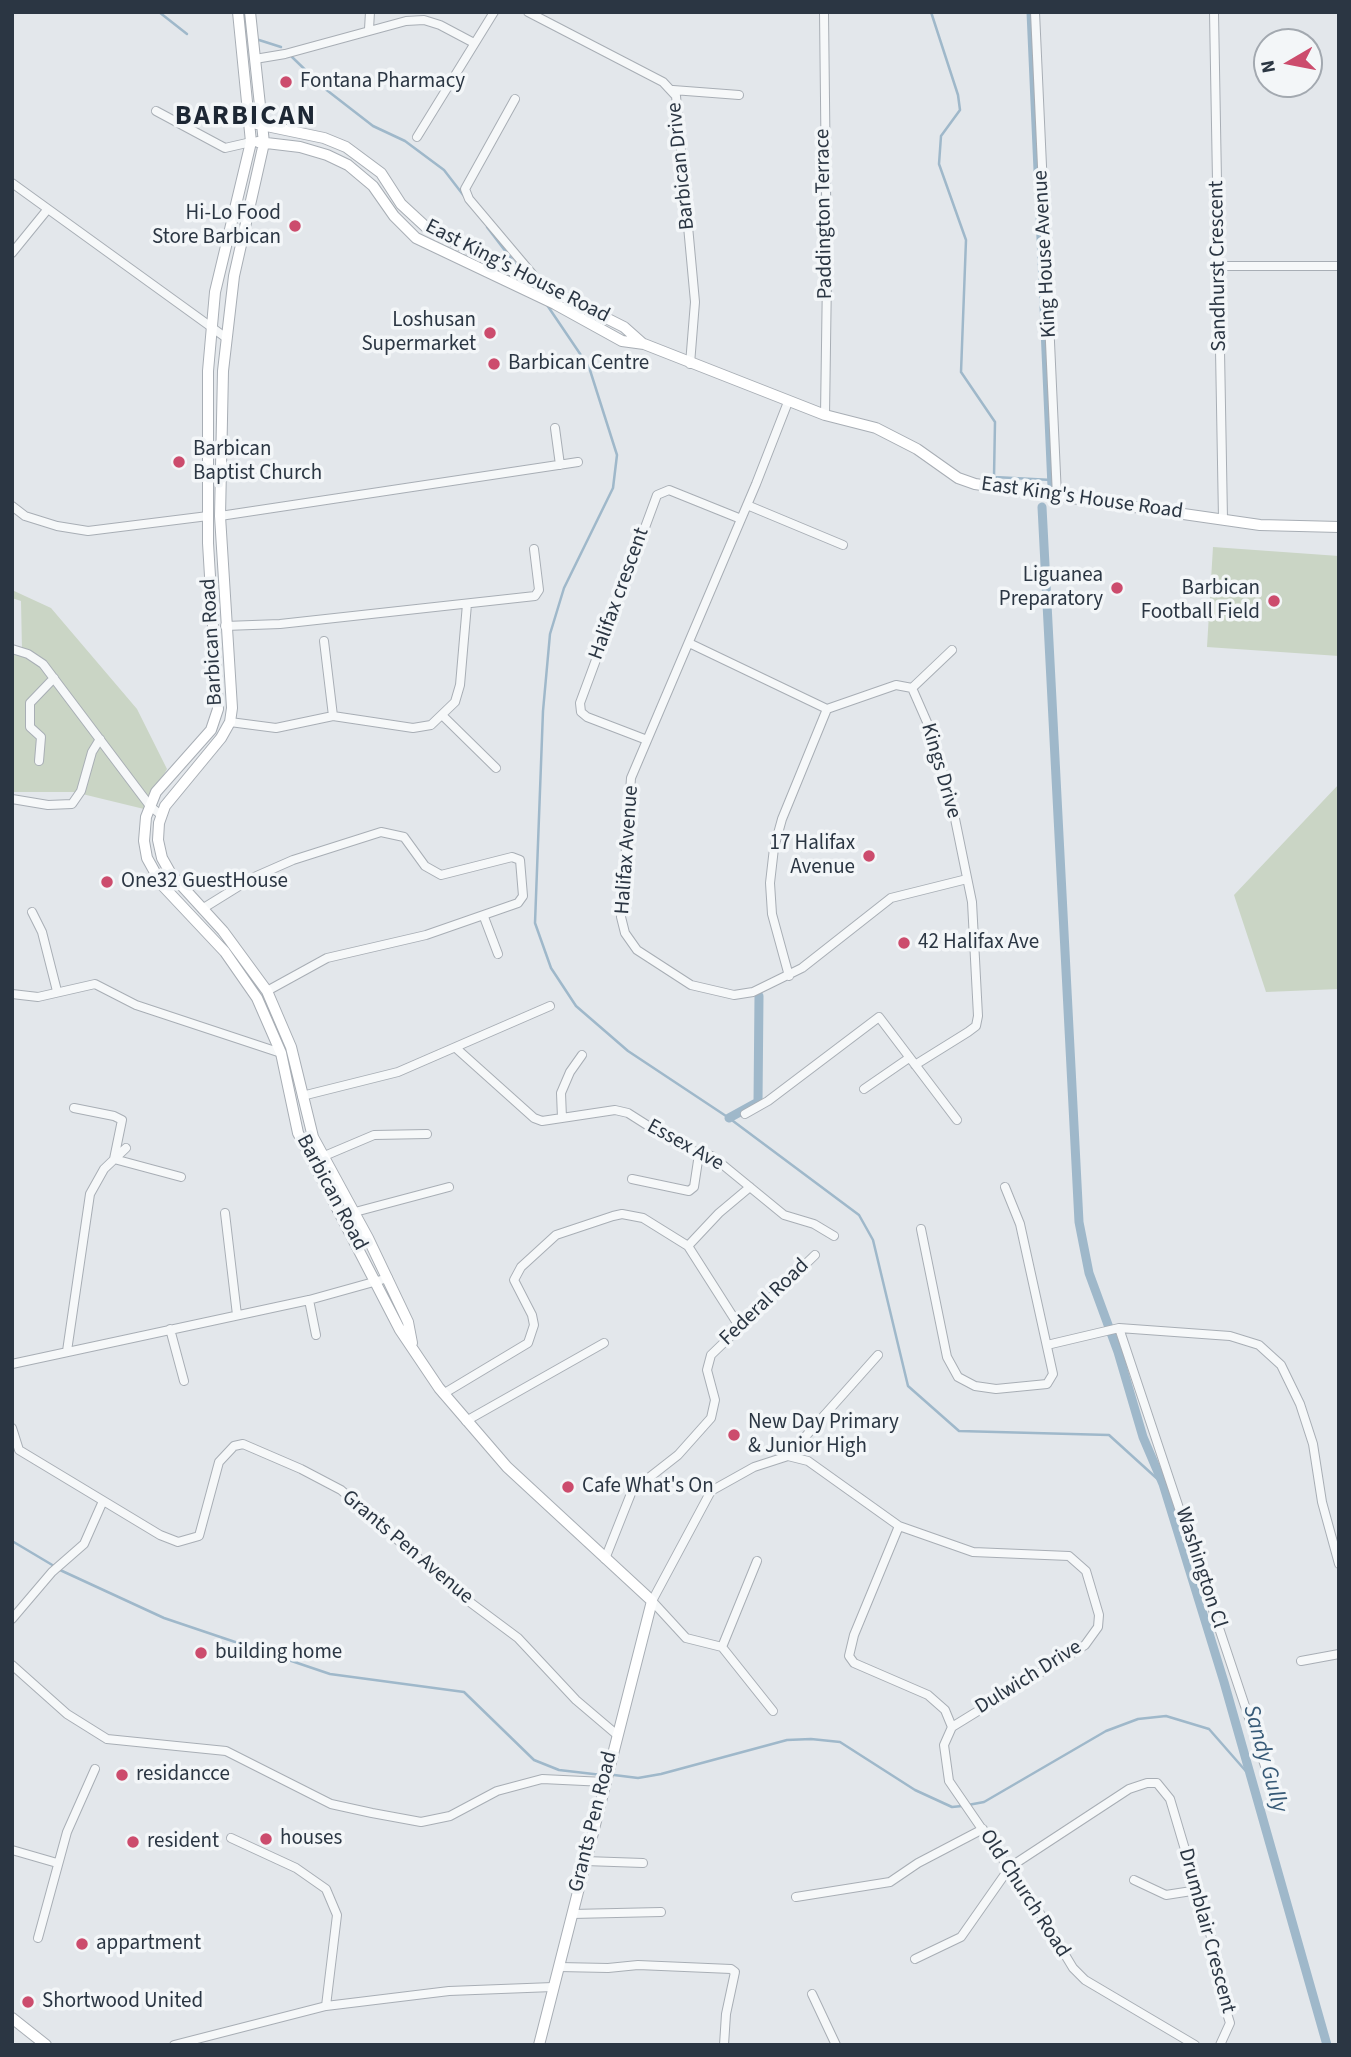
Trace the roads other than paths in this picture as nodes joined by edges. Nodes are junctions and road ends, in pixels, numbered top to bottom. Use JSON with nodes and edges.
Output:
{"nodes":[{"id":1,"x":238,"y":12,"type":"edge"},
{"id":2,"x":250,"y":12,"type":"edge"},
{"id":3,"x":370,"y":12,"type":"edge"},
{"id":4,"x":494,"y":12,"type":"edge"},
{"id":5,"x":528,"y":12,"type":"edge"},
{"id":6,"x":824,"y":12,"type":"edge"},
{"id":7,"x":1035,"y":12,"type":"edge"},
{"id":8,"x":1214,"y":12,"type":"edge"},
{"id":9,"x":369,"y":29,"type":"junction"},
{"id":10,"x":474,"y":44,"type":"junction"},
{"id":11,"x":255,"y":59,"type":"junction"},
{"id":12,"x":673,"y":90,"type":"junction"},
{"id":13,"x":738,"y":95,"type":"dead end"},
{"id":14,"x":515,"y":99,"type":"dead end"},
{"id":15,"x":156,"y":111,"type":"dead end"},
{"id":16,"x":256,"y":125,"type":"junction"},
{"id":17,"x":417,"y":137,"type":"dead end"},
{"id":18,"x":251,"y":142,"type":"junction"},
{"id":19,"x":264,"y":142,"type":"junction"},
{"id":20,"x":12,"y":183,"type":"edge"},
{"id":21,"x":47,"y":210,"type":"junction"},
{"id":22,"x":12,"y":253,"type":"edge"},
{"id":23,"x":1219,"y":266,"type":"junction"},
{"id":24,"x":1339,"y":266,"type":"edge"},
{"id":25,"x":539,"y":284,"type":"junction"},
{"id":26,"x":211,"y":326,"type":"junction"},
{"id":27,"x":225,"y":337,"type":"junction"},
{"id":28,"x":644,"y":344,"type":"junction"},
{"id":29,"x":690,"y":364,"type":"junction"},
{"id":30,"x":788,"y":402,"type":"junction"},
{"id":31,"x":825,"y":415,"type":"junction"},
{"id":32,"x":555,"y":428,"type":"dead end"},
{"id":33,"x":578,"y":462,"type":"dead end"},
{"id":34,"x":560,"y":465,"type":"junction"},
{"id":35,"x":1058,"y":496,"type":"junction"},
{"id":36,"x":747,"y":505,"type":"junction"},
{"id":37,"x":12,"y":506,"type":"edge"},
{"id":38,"x":208,"y":516,"type":"junction"},
{"id":39,"x":220,"y":516,"type":"junction"},
{"id":40,"x":741,"y":519,"type":"junction"},
{"id":41,"x":1223,"y":519,"type":"junction"},
{"id":42,"x":1339,"y":527,"type":"edge"},
{"id":43,"x":843,"y":545,"type":"dead end"},
{"id":44,"x":534,"y":550,"type":"dead end"},
{"id":45,"x":467,"y":604,"type":"junction"},
{"id":46,"x":225,"y":626,"type":"junction"},
{"id":47,"x":324,"y":641,"type":"dead end"},
{"id":48,"x":689,"y":643,"type":"junction"},
{"id":49,"x":12,"y":649,"type":"edge"},
{"id":50,"x":952,"y":650,"type":"dead end"},
{"id":51,"x":54,"y":678,"type":"junction"},
{"id":52,"x":912,"y":688,"type":"junction"},
{"id":53,"x":827,"y":709,"type":"junction"},
{"id":54,"x":333,"y":716,"type":"junction"},
{"id":55,"x":443,"y":716,"type":"junction"},
{"id":56,"x":230,"y":722,"type":"junction"},
{"id":57,"x":100,"y":739,"type":"junction"},
{"id":58,"x":646,"y":740,"type":"junction"},
{"id":59,"x":38,"y":761,"type":"dead end"},
{"id":60,"x":496,"y":768,"type":"dead end"},
{"id":61,"x":15,"y":799,"type":"edge"},
{"id":62,"x":150,"y":806,"type":"junction"},
{"id":63,"x":161,"y":815,"type":"junction"},
{"id":64,"x":967,"y":878,"type":"junction"},
{"id":65,"x":202,"y":909,"type":"junction"},
{"id":66,"x":32,"y":912,"type":"dead end"},
{"id":67,"x":484,"y":917,"type":"junction"},
{"id":68,"x":498,"y":954,"type":"dead end"},
{"id":69,"x":789,"y":975,"type":"junction"},
{"id":70,"x":57,"y":991,"type":"junction"},
{"id":71,"x":267,"y":991,"type":"junction"},
{"id":72,"x":12,"y":994,"type":"edge"},
{"id":73,"x":550,"y":1006,"type":"dead end"},
{"id":74,"x":457,"y":1048,"type":"junction"},
{"id":75,"x":281,"y":1053,"type":"junction"},
{"id":76,"x":582,"y":1055,"type":"dead end"},
{"id":77,"x":912,"y":1061,"type":"junction"},
{"id":78,"x":864,"y":1089,"type":"dead end"},
{"id":79,"x":302,"y":1096,"type":"junction"},
{"id":80,"x":74,"y":1108,"type":"dead end"},
{"id":81,"x":745,"y":1114,"type":"dead end"},
{"id":82,"x":562,"y":1118,"type":"junction"},
{"id":83,"x":957,"y":1120,"type":"dead end"},
{"id":84,"x":427,"y":1134,"type":"dead end"},
{"id":85,"x":126,"y":1148,"type":"dead end"},
{"id":86,"x":699,"y":1154,"type":"junction"},
{"id":87,"x":323,"y":1157,"type":"junction"},
{"id":88,"x":114,"y":1159,"type":"junction"},
{"id":89,"x":181,"y":1177,"type":"dead end"},
{"id":90,"x":632,"y":1179,"type":"dead end"},
{"id":91,"x":449,"y":1187,"type":"dead end"},
{"id":92,"x":750,"y":1187,"type":"junction"},
{"id":93,"x":1005,"y":1187,"type":"dead end"},
{"id":94,"x":355,"y":1212,"type":"junction"},
{"id":95,"x":225,"y":1213,"type":"dead end"},
{"id":96,"x":921,"y":1229,"type":"dead end"},
{"id":97,"x":834,"y":1236,"type":"dead end"},
{"id":98,"x":688,"y":1246,"type":"junction"},
{"id":99,"x":815,"y":1255,"type":"dead end"},
{"id":100,"x":382,"y":1280,"type":"junction"},
{"id":101,"x":309,"y":1300,"type":"junction"},
{"id":102,"x":237,"y":1315,"type":"junction"},
{"id":103,"x":739,"y":1326,"type":"junction"},
{"id":104,"x":1119,"y":1328,"type":"junction"},
{"id":105,"x":170,"y":1329,"type":"junction"},
{"id":106,"x":316,"y":1335,"type":"dead end"},
{"id":107,"x":604,"y":1343,"type":"dead end"},
{"id":108,"x":1047,"y":1345,"type":"junction"},
{"id":109,"x":66,"y":1351,"type":"junction"},
{"id":110,"x":878,"y":1355,"type":"dead end"},
{"id":111,"x":12,"y":1364,"type":"edge"},
{"id":112,"x":184,"y":1381,"type":"dead end"},
{"id":113,"x":443,"y":1394,"type":"junction"},
{"id":114,"x":466,"y":1421,"type":"junction"},
{"id":115,"x":12,"y":1428,"type":"edge"},
{"id":116,"x":16,"y":1450,"type":"edge"},
{"id":117,"x":788,"y":1456,"type":"junction"},
{"id":118,"x":103,"y":1501,"type":"junction"},
{"id":119,"x":899,"y":1526,"type":"junction"},
{"id":120,"x":606,"y":1559,"type":"junction"},
{"id":121,"x":757,"y":1561,"type":"dead end"},
{"id":122,"x":1339,"y":1564,"type":"edge"},
{"id":123,"x":652,"y":1601,"type":"junction"},
{"id":124,"x":12,"y":1619,"type":"edge"},
{"id":125,"x":722,"y":1647,"type":"junction"},
{"id":126,"x":1339,"y":1654,"type":"edge"},
{"id":127,"x":1301,"y":1661,"type":"dead end"},
{"id":128,"x":12,"y":1665,"type":"edge"},
{"id":129,"x":773,"y":1711,"type":"dead end"},
{"id":130,"x":951,"y":1727,"type":"junction"},
{"id":131,"x":616,"y":1734,"type":"junction"},
{"id":132,"x":95,"y":1769,"type":"dead end"},
{"id":133,"x":605,"y":1782,"type":"junction"},
{"id":134,"x":1279,"y":1808,"type":"dead end"},
{"id":135,"x":983,"y":1829,"type":"junction"},
{"id":136,"x":231,"y":1838,"type":"dead end"},
{"id":137,"x":12,"y":1850,"type":"edge"},
{"id":138,"x":585,"y":1861,"type":"junction"},
{"id":139,"x":57,"y":1863,"type":"junction"},
{"id":140,"x":643,"y":1863,"type":"dead end"},
{"id":141,"x":1010,"y":1867,"type":"junction"},
{"id":142,"x":1134,"y":1881,"type":"dead end"},
{"id":143,"x":1198,"y":1890,"type":"junction"},
{"id":144,"x":796,"y":1897,"type":"dead end"},
{"id":145,"x":661,"y":1912,"type":"dead end"},
{"id":146,"x":572,"y":1914,"type":"junction"},
{"id":147,"x":38,"y":1938,"type":"dead end"},
{"id":148,"x":915,"y":1959,"type":"dead end"},
{"id":149,"x":559,"y":1967,"type":"junction"},
{"id":150,"x":553,"y":1987,"type":"junction"},
{"id":151,"x":812,"y":1994,"type":"dead end"},
{"id":152,"x":326,"y":2006,"type":"junction"},
{"id":153,"x":12,"y":2018,"type":"edge"},
{"id":154,"x":46,"y":2045,"type":"edge"},
{"id":155,"x":174,"y":2045,"type":"edge"},
{"id":156,"x":539,"y":2045,"type":"edge"},
{"id":157,"x":724,"y":2045,"type":"edge"},
{"id":158,"x":836,"y":2045,"type":"edge"},
{"id":159,"x":1195,"y":2045,"type":"edge"},
{"id":160,"x":1220,"y":2045,"type":"edge"}],
"edges":[{"from":1,"to":16,"type":"main road","name":"Barbican Road"},
{"from":2,"to":11,"type":"main road","name":"Barbican Road"},
{"from":3,"to":9,"type":"street"},
{"from":4,"to":10,"type":"street"},
{"from":5,"to":12,"type":"street","name":"Barbican Drive"},
{"from":6,"to":31,"type":"street","name":"Paddington Terrace"},
{"from":7,"to":35,"type":"street","name":"King House Avenue"},
{"from":8,"to":23,"type":"street","name":"Sandhurst Crescent"},
{"from":9,"to":10,"type":"street"},
{"from":9,"to":11,"type":"street"},
{"from":10,"to":17,"type":"street"},
{"from":11,"to":16,"type":"main road","name":"Barbican Road"},
{"from":12,"to":13,"type":"street"},
{"from":12,"to":29,"type":"street","name":"Barbican Drive"},
{"from":14,"to":25,"type":"street"},
{"from":15,"to":18,"type":"street"},
{"from":16,"to":18,"type":"main road","name":"Barbican Road"},
{"from":16,"to":19,"type":"main road","name":"Barbican Road"},
{"from":16,"to":25,"type":"main road","name":"East King's House Road"},
{"from":18,"to":19,"type":"main road","name":"East King's House Road"},
{"from":18,"to":26,"type":"main road","name":"Barbican Road"},
{"from":19,"to":27,"type":"main road","name":"Barbican Road"},
{"from":19,"to":28,"type":"main road","name":"East King's House Road"},
{"from":20,"to":21,"type":"street"},
{"from":21,"to":22,"type":"street"},
{"from":21,"to":26,"type":"street"},
{"from":23,"to":24,"type":"street"},
{"from":23,"to":41,"type":"street","name":"Sandhurst Crescent"},
{"from":25,"to":28,"type":"main road","name":"East King's House Road"},
{"from":26,"to":27,"type":"street"},
{"from":26,"to":38,"type":"main road","name":"Barbican Road"},
{"from":27,"to":39,"type":"main road","name":"Barbican Road"},
{"from":28,"to":29,"type":"main road","name":"East King's House Road"},
{"from":29,"to":30,"type":"main road","name":"East King's House Road"},
{"from":30,"to":31,"type":"main road","name":"East King's House Road"},
{"from":30,"to":36,"type":"street","name":"Halifax Avenue"},
{"from":31,"to":35,"type":"main road","name":"East King's House Road"},
{"from":32,"to":34,"type":"street"},
{"from":33,"to":34,"type":"street"},
{"from":34,"to":39,"type":"street"},
{"from":35,"to":41,"type":"main road","name":"East King's House Road"},
{"from":36,"to":40,"type":"street","name":"Halifax Avenue"},
{"from":36,"to":43,"type":"street"},
{"from":37,"to":38,"type":"street"},
{"from":38,"to":62,"type":"main road","name":"Barbican Road"},
{"from":39,"to":46,"type":"main road","name":"Barbican Road"},
{"from":40,"to":48,"type":"street","name":"Halifax Avenue"},
{"from":40,"to":58,"type":"street","name":"Halifax crescent"},
{"from":41,"to":42,"type":"main road","name":"East King's House Road"},
{"from":44,"to":45,"type":"street"},
{"from":45,"to":46,"type":"street"},
{"from":45,"to":55,"type":"street"},
{"from":46,"to":56,"type":"main road","name":"Barbican Road"},
{"from":47,"to":54,"type":"street"},
{"from":48,"to":53,"type":"street"},
{"from":48,"to":58,"type":"street","name":"Halifax Avenue"},
{"from":49,"to":51,"type":"street"},
{"from":50,"to":52,"type":"street"},
{"from":51,"to":57,"type":"street"},
{"from":51,"to":59,"type":"street"},
{"from":52,"to":53,"type":"street"},
{"from":52,"to":64,"type":"street","name":"Kings Drive"},
{"from":53,"to":69,"type":"street"},
{"from":54,"to":55,"type":"street"},
{"from":54,"to":56,"type":"street"},
{"from":55,"to":60,"type":"street"},
{"from":56,"to":63,"type":"main road","name":"Barbican Road"},
{"from":57,"to":61,"type":"street"},
{"from":57,"to":62,"type":"street"},
{"from":58,"to":69,"type":"street","name":"Halifax Avenue"},
{"from":62,"to":63,"type":"street"},
{"from":62,"to":75,"type":"main road","name":"Barbican Road"},
{"from":63,"to":65,"type":"main road","name":"Barbican Road"},
{"from":64,"to":69,"type":"street","name":"Halifax Avenue"},
{"from":64,"to":77,"type":"street","name":"Kings Drive"},
{"from":65,"to":67,"type":"street"},
{"from":65,"to":71,"type":"main road","name":"Barbican Road"},
{"from":66,"to":70,"type":"street"},
{"from":67,"to":68,"type":"street"},
{"from":67,"to":71,"type":"street"},
{"from":70,"to":72,"type":"street"},
{"from":70,"to":75,"type":"street"},
{"from":71,"to":79,"type":"main road","name":"Barbican Road"},
{"from":73,"to":74,"type":"street"},
{"from":74,"to":79,"type":"street"},
{"from":74,"to":82,"type":"street","name":"Essex Ave"},
{"from":75,"to":100,"type":"main road","name":"Barbican Road"},
{"from":76,"to":82,"type":"street"},
{"from":77,"to":78,"type":"street","name":"Kings Drive"},
{"from":77,"to":81,"type":"street"},
{"from":77,"to":83,"type":"street"},
{"from":79,"to":87,"type":"main road","name":"Barbican Road"},
{"from":80,"to":88,"type":"street"},
{"from":82,"to":86,"type":"street","name":"Essex Ave"},
{"from":84,"to":87,"type":"street"},
{"from":85,"to":88,"type":"street"},
{"from":86,"to":90,"type":"street"},
{"from":86,"to":92,"type":"street","name":"Essex Ave"},
{"from":87,"to":94,"type":"main road","name":"Barbican Road"},
{"from":88,"to":89,"type":"street"},
{"from":88,"to":109,"type":"street"},
{"from":91,"to":94,"type":"street"},
{"from":92,"to":97,"type":"street","name":"Essex Ave"},
{"from":92,"to":98,"type":"street"},
{"from":93,"to":108,"type":"street"},
{"from":94,"to":100,"type":"main road","name":"Barbican Road"},
{"from":95,"to":102,"type":"street"},
{"from":96,"to":108,"type":"street"},
{"from":98,"to":103,"type":"street"},
{"from":98,"to":113,"type":"street"},
{"from":99,"to":103,"type":"street","name":"Federal Road"},
{"from":100,"to":101,"type":"street"},
{"from":100,"to":113,"type":"main road","name":"Barbican Road"},
{"from":101,"to":102,"type":"street"},
{"from":101,"to":106,"type":"street"},
{"from":102,"to":105,"type":"street"},
{"from":103,"to":120,"type":"street","name":"Federal Road"},
{"from":104,"to":108,"type":"street"},
{"from":104,"to":122,"type":"street"},
{"from":104,"to":134,"type":"street","name":"Washington Cl"},
{"from":105,"to":109,"type":"street"},
{"from":105,"to":112,"type":"street"},
{"from":107,"to":114,"type":"street"},
{"from":109,"to":111,"type":"street"},
{"from":110,"to":117,"type":"street"},
{"from":113,"to":114,"type":"main road","name":"Barbican Road"},
{"from":114,"to":120,"type":"main road","name":"Barbican Road"},
{"from":115,"to":116,"type":"street","name":"Grants Pen Avenue"},
{"from":116,"to":118,"type":"street","name":"Grants Pen Avenue"},
{"from":117,"to":119,"type":"street","name":"Dulwich Drive"},
{"from":117,"to":123,"type":"street"},
{"from":118,"to":124,"type":"street"},
{"from":118,"to":131,"type":"street","name":"Grants Pen Avenue"},
{"from":119,"to":130,"type":"street"},
{"from":119,"to":130,"type":"street","name":"Dulwich Drive"},
{"from":120,"to":123,"type":"main road","name":"Barbican Road"},
{"from":121,"to":125,"type":"street"},
{"from":123,"to":125,"type":"street"},
{"from":123,"to":131,"type":"main road","name":"Grants Pen Road"},
{"from":125,"to":129,"type":"street"},
{"from":126,"to":127,"type":"street"},
{"from":128,"to":133,"type":"street"},
{"from":130,"to":135,"type":"street","name":"Old Church Road"},
{"from":131,"to":133,"type":"main road","name":"Grants Pen Road"},
{"from":132,"to":139,"type":"street"},
{"from":133,"to":138,"type":"main road","name":"Grants Pen Road"},
{"from":135,"to":141,"type":"street","name":"Old Church Road"},
{"from":135,"to":144,"type":"street"},
{"from":136,"to":152,"type":"street"},
{"from":137,"to":139,"type":"street"},
{"from":138,"to":140,"type":"street"},
{"from":138,"to":146,"type":"main road","name":"Grants Pen Road"},
{"from":139,"to":147,"type":"street"},
{"from":141,"to":143,"type":"street","name":"Drumblair Crescent"},
{"from":141,"to":148,"type":"street"},
{"from":141,"to":159,"type":"street","name":"Old Church Road"},
{"from":142,"to":143,"type":"street"},
{"from":143,"to":160,"type":"street","name":"Drumblair Crescent"},
{"from":145,"to":146,"type":"street"},
{"from":146,"to":149,"type":"main road","name":"Grants Pen Road"},
{"from":149,"to":150,"type":"main road","name":"Grants Pen Road"},
{"from":149,"to":157,"type":"street"},
{"from":150,"to":152,"type":"street"},
{"from":150,"to":156,"type":"main road","name":"Grants Pen Road"},
{"from":151,"to":158,"type":"street"},
{"from":152,"to":155,"type":"street"},
{"from":153,"to":154,"type":"main road"}]}
